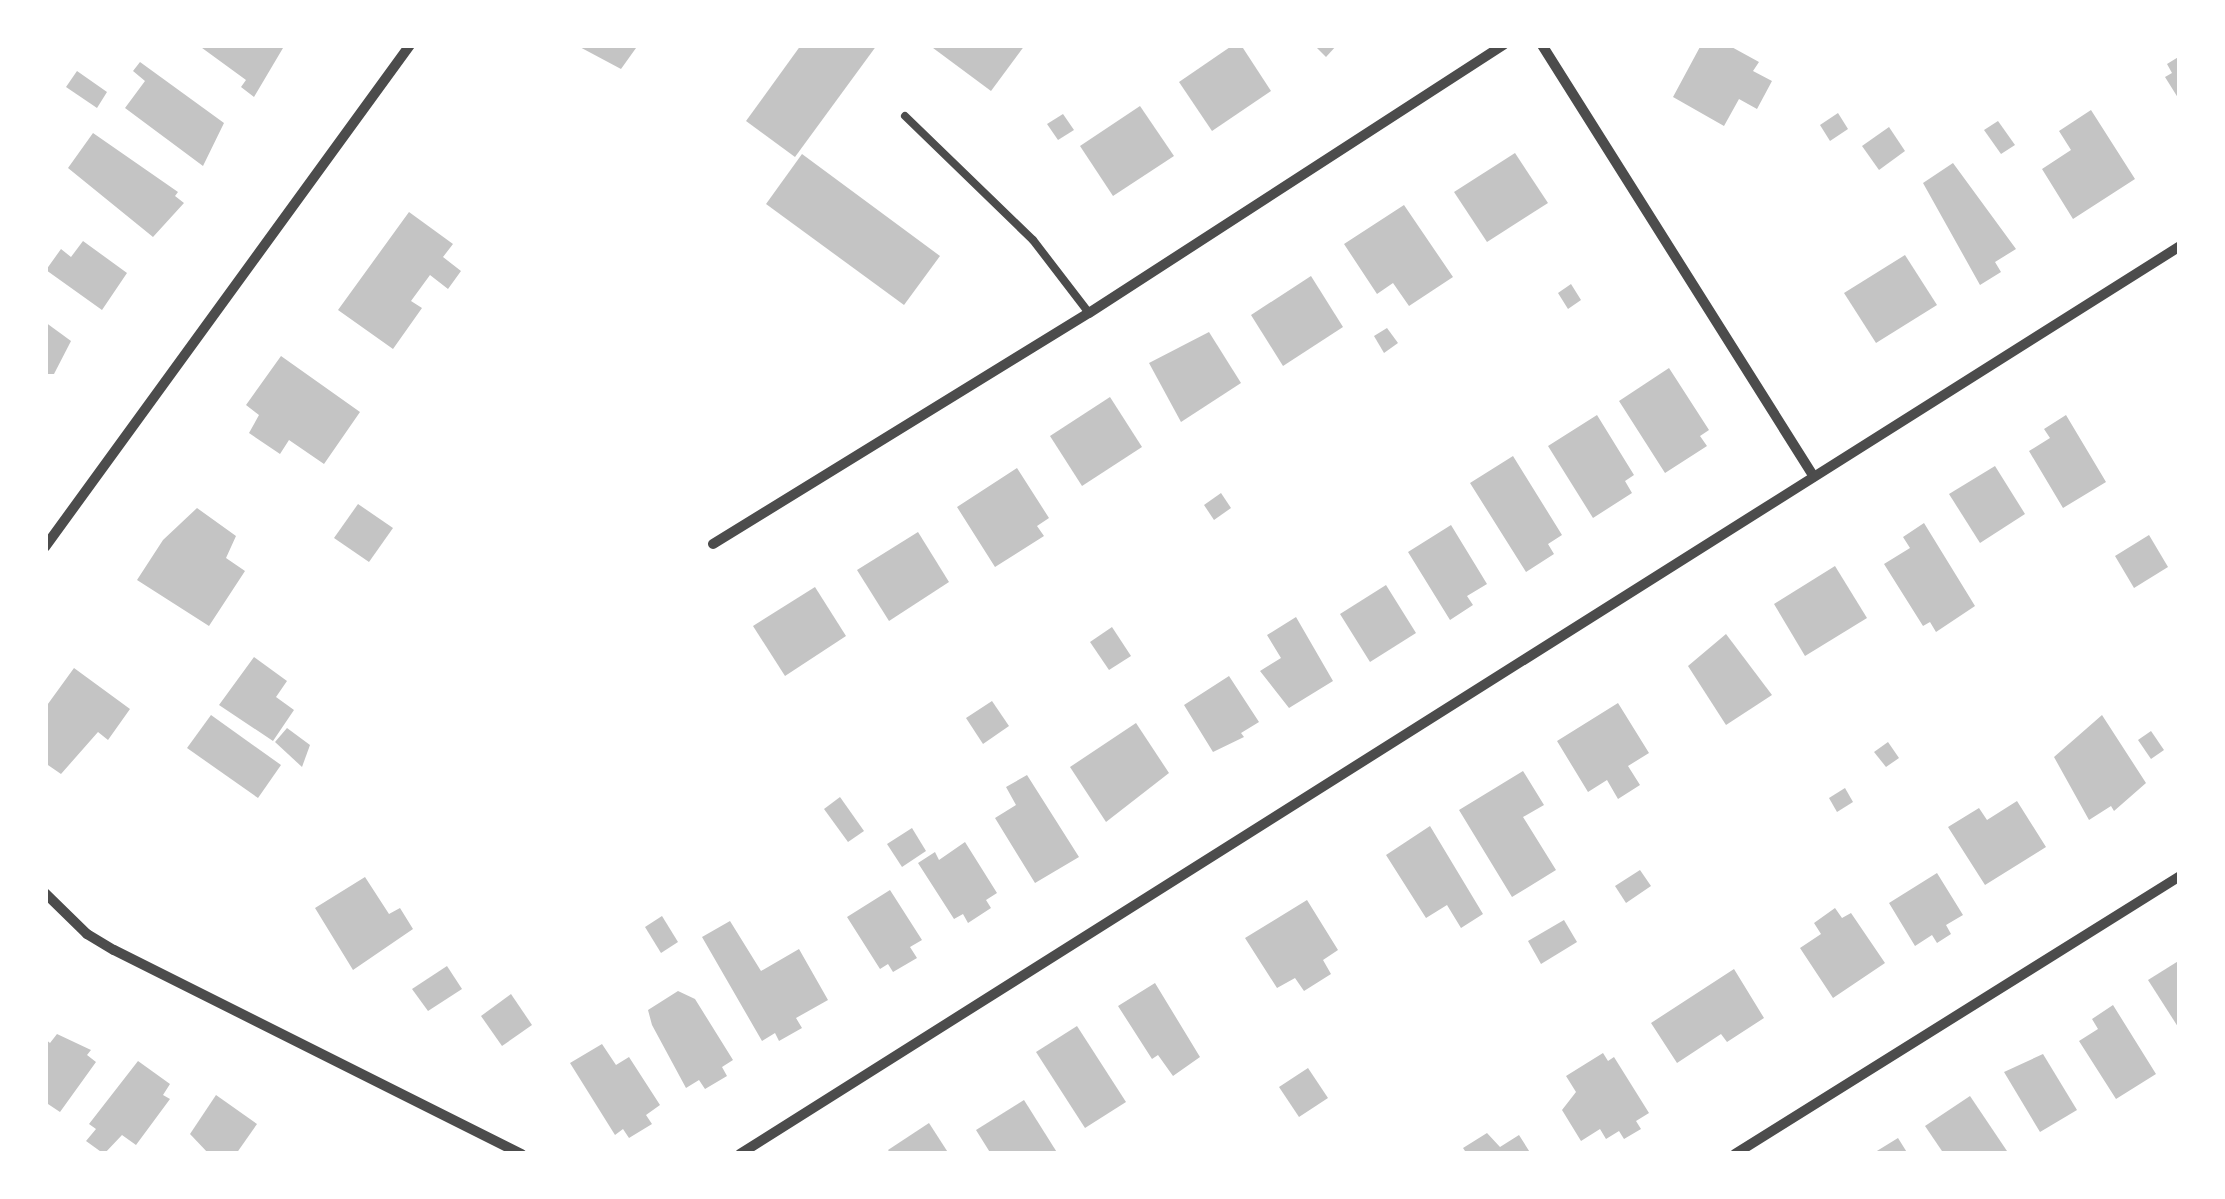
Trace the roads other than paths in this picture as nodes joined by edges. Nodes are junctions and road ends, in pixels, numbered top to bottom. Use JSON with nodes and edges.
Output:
{"nodes":[{"id":1,"x":410,"y":45,"type":"edge"},
{"id":2,"x":1504,"y":45,"type":"edge"},
{"id":3,"x":1542,"y":45,"type":"edge"},
{"id":4,"x":1491,"y":48,"type":"edge"},
{"id":5,"x":904,"y":116,"type":"dead end"},
{"id":6,"x":2180,"y":246,"type":"edge"},
{"id":7,"x":1089,"y":313,"type":"junction"},
{"id":8,"x":1814,"y":477,"type":"junction"},
{"id":9,"x":714,"y":544,"type":"dead end"},
{"id":10,"x":45,"y":547,"type":"edge"},
{"id":11,"x":2180,"y":876,"type":"edge"},
{"id":12,"x":45,"y":893,"type":"edge"},
{"id":13,"x":522,"y":1154,"type":"edge"},
{"id":14,"x":740,"y":1154,"type":"edge"},
{"id":15,"x":1734,"y":1154,"type":"edge"}],
"edges":[{"from":1,"to":10,"type":"street"},
{"from":2,"to":4,"type":"street"},
{"from":3,"to":8,"type":"street"},
{"from":4,"to":7,"type":"street"},
{"from":5,"to":7,"type":"lane"},
{"from":6,"to":8,"type":"street"},
{"from":7,"to":9,"type":"street"},
{"from":8,"to":14,"type":"street"},
{"from":11,"to":15,"type":"street"},
{"from":12,"to":13,"type":"street"}]}
